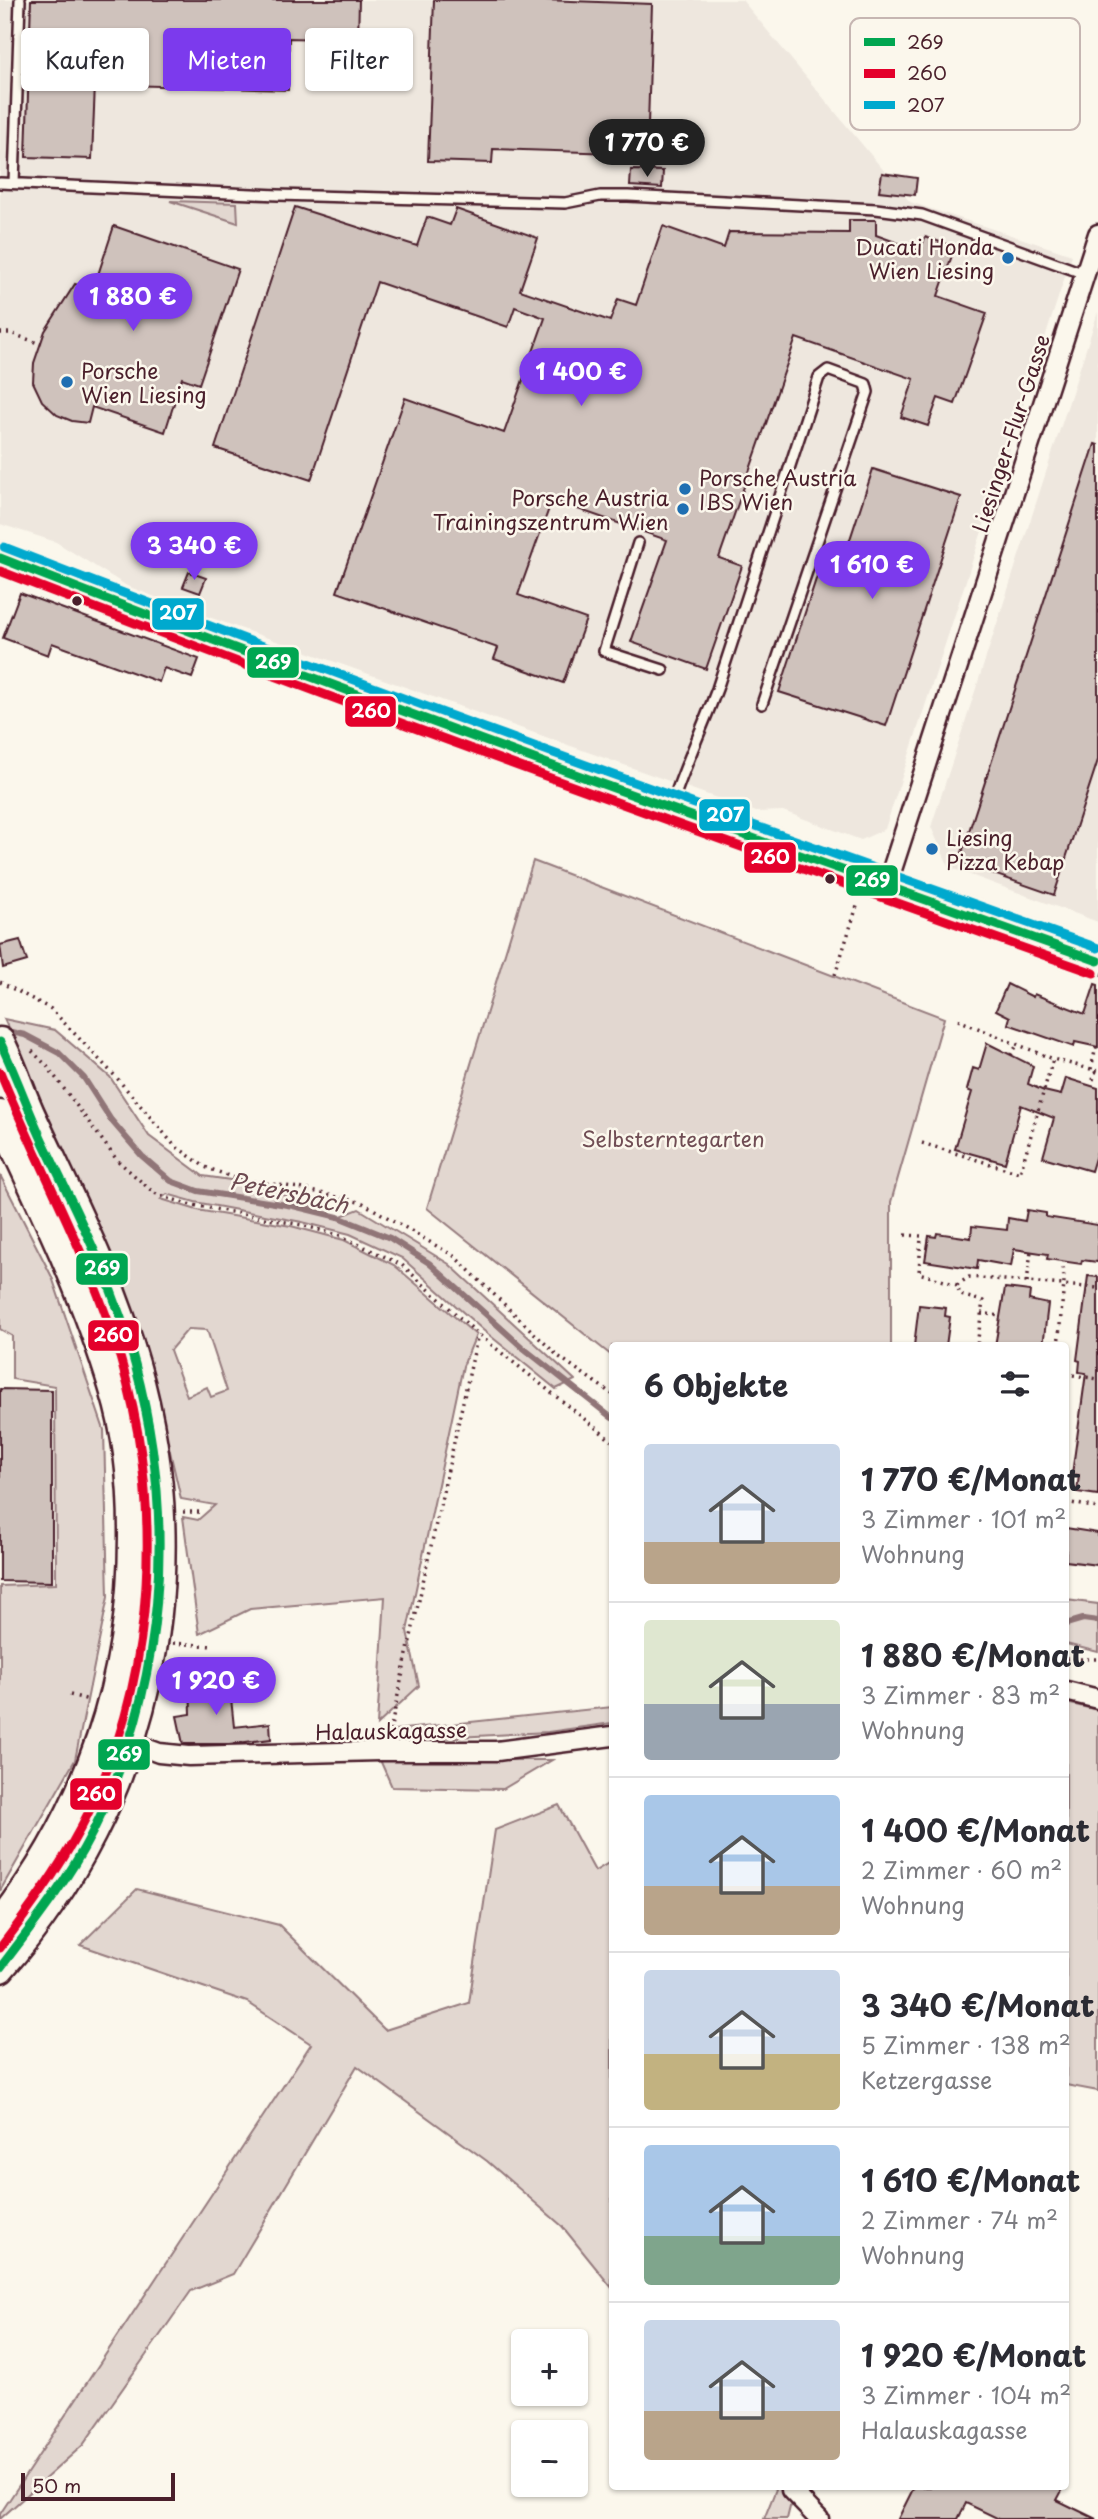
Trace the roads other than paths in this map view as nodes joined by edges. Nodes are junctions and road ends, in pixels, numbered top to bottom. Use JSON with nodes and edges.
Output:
{"nodes":[{"id":1,"x":20,"y":0,"type":"edge"},
{"id":2,"x":0,"y":183,"type":"edge"},
{"id":3,"x":13,"y":183,"type":"junction"},
{"id":4,"x":1098,"y":234,"type":"edge"},
{"id":5,"x":1085,"y":274,"type":"junction"},
{"id":6,"x":638,"y":542,"type":"dead end"},
{"id":7,"x":0,"y":558,"type":"edge"},
{"id":8,"x":663,"y":670,"type":"dead end"},
{"id":9,"x":762,"y":704,"type":"dead end"},
{"id":10,"x":670,"y":809,"type":"junction"},
{"id":11,"x":887,"y":885,"type":"junction"},
{"id":12,"x":1098,"y":961,"type":"edge"},
{"id":13,"x":4,"y":1050,"type":"edge"},
{"id":14,"x":0,"y":1115,"type":"edge"},
{"id":15,"x":1069,"y":1692,"type":"edge"},
{"id":16,"x":1098,"y":1699,"type":"edge"},
{"id":17,"x":609,"y":1736,"type":"edge"},
{"id":18,"x":130,"y":1742,"type":"junction"},
{"id":19,"x":0,"y":1925,"type":"edge"},
{"id":20,"x":0,"y":1968,"type":"edge"},
{"id":21,"x":791,"y":2490,"type":"dead end"},
{"id":22,"x":819,"y":2519,"type":"edge"}],
"edges":[{"from":1,"to":3,"type":"lane"},
{"from":2,"to":3,"type":"lane"},
{"from":3,"to":5,"type":"lane"},
{"from":4,"to":5,"type":"street","name":"Liesinger-Flur-Gasse"},
{"from":5,"to":11,"type":"street","name":"Liesinger-Flur-Gasse"},
{"from":6,"to":8,"type":"lane"},
{"from":7,"to":10,"type":"main road"},
{"from":9,"to":10,"type":"lane"},
{"from":10,"to":11,"type":"main road"},
{"from":11,"to":12,"type":"main road"},
{"from":13,"to":18,"type":"main road"},
{"from":14,"to":19,"type":"main road"},
{"from":15,"to":16,"type":"street"},
{"from":17,"to":18,"type":"street","name":"Halauskagasse"},
{"from":18,"to":20,"type":"main road"},
{"from":21,"to":22,"type":"street"}]}
